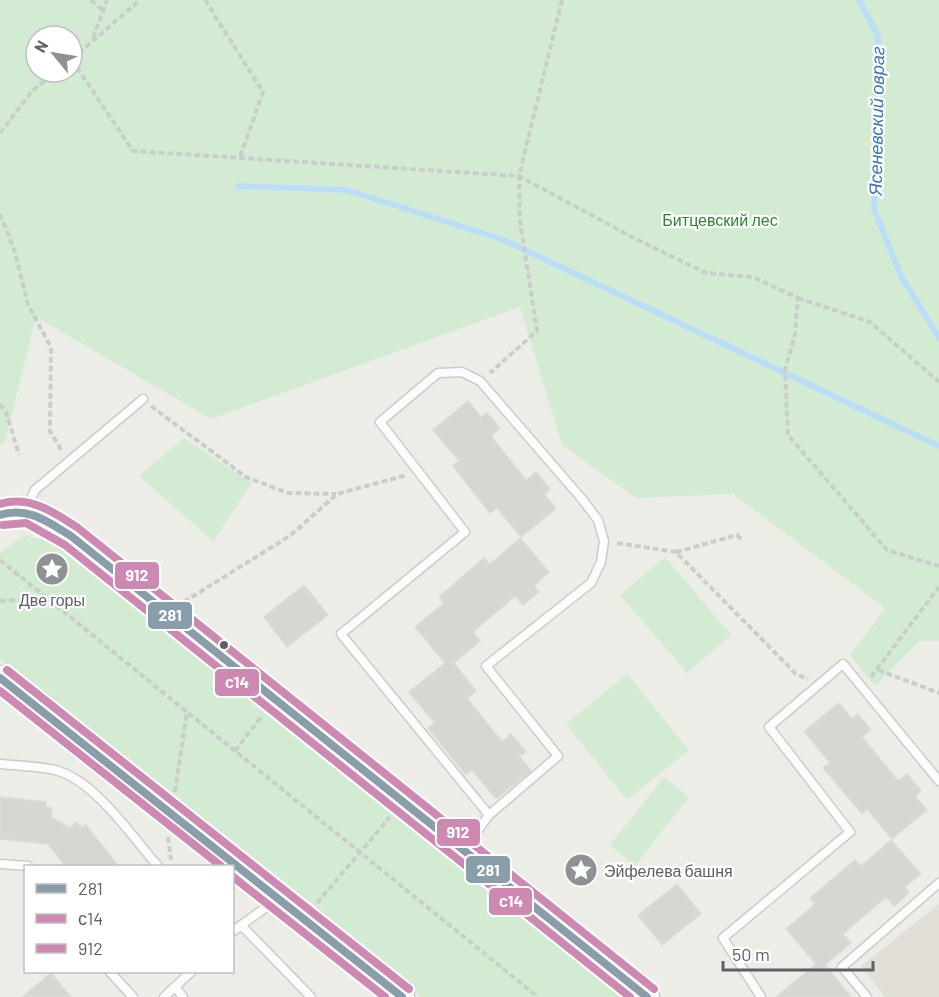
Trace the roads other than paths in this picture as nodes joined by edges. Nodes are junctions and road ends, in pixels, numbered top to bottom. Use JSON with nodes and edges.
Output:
{"nodes":[{"id":1,"x":143,"y":399,"type":"road end"},
{"id":2,"x":25,"y":512,"type":"junction"},
{"id":3,"x":0,"y":515,"type":"edge"},
{"id":4,"x":0,"y":678,"type":"edge"},
{"id":5,"x":0,"y":764,"type":"edge"},
{"id":6,"x":939,"y":781,"type":"edge"},
{"id":7,"x":489,"y":815,"type":"junction"},
{"id":8,"x":464,"y":851,"type":"junction"},
{"id":9,"x":0,"y":864,"type":"edge"},
{"id":10,"x":156,"y":865,"type":"edge"},
{"id":11,"x":24,"y":867,"type":"edge"},
{"id":12,"x":939,"y":883,"type":"edge"},
{"id":13,"x":279,"y":898,"type":"junction"},
{"id":14,"x":241,"y":926,"type":"junction"},
{"id":15,"x":234,"y":931,"type":"edge"},
{"id":16,"x":111,"y":973,"type":"edge"},
{"id":17,"x":190,"y":973,"type":"edge"},
{"id":18,"x":176,"y":988,"type":"junction"},
{"id":19,"x":133,"y":997,"type":"edge"},
{"id":20,"x":164,"y":997,"type":"edge"},
{"id":21,"x":183,"y":997,"type":"edge"},
{"id":22,"x":311,"y":997,"type":"edge"},
{"id":23,"x":402,"y":997,"type":"edge"},
{"id":24,"x":646,"y":997,"type":"edge"},
{"id":25,"x":761,"y":997,"type":"edge"},
{"id":26,"x":867,"y":997,"type":"edge"}],
"edges":[{"from":1,"to":2,"type":"lane"},
{"from":2,"to":3,"type":"street"},
{"from":2,"to":8,"type":"street"},
{"from":4,"to":13,"type":"street"},
{"from":5,"to":10,"type":"lane"},
{"from":6,"to":25,"type":"lane"},
{"from":7,"to":7,"type":"lane"},
{"from":7,"to":8,"type":"lane"},
{"from":8,"to":24,"type":"street"},
{"from":9,"to":11,"type":"lane"},
{"from":12,"to":26,"type":"lane"},
{"from":13,"to":14,"type":"lane"},
{"from":13,"to":23,"type":"street"},
{"from":14,"to":15,"type":"lane"},
{"from":14,"to":22,"type":"lane"},
{"from":16,"to":19,"type":"lane"},
{"from":17,"to":18,"type":"lane"},
{"from":18,"to":20,"type":"lane"},
{"from":18,"to":21,"type":"lane"}]}
